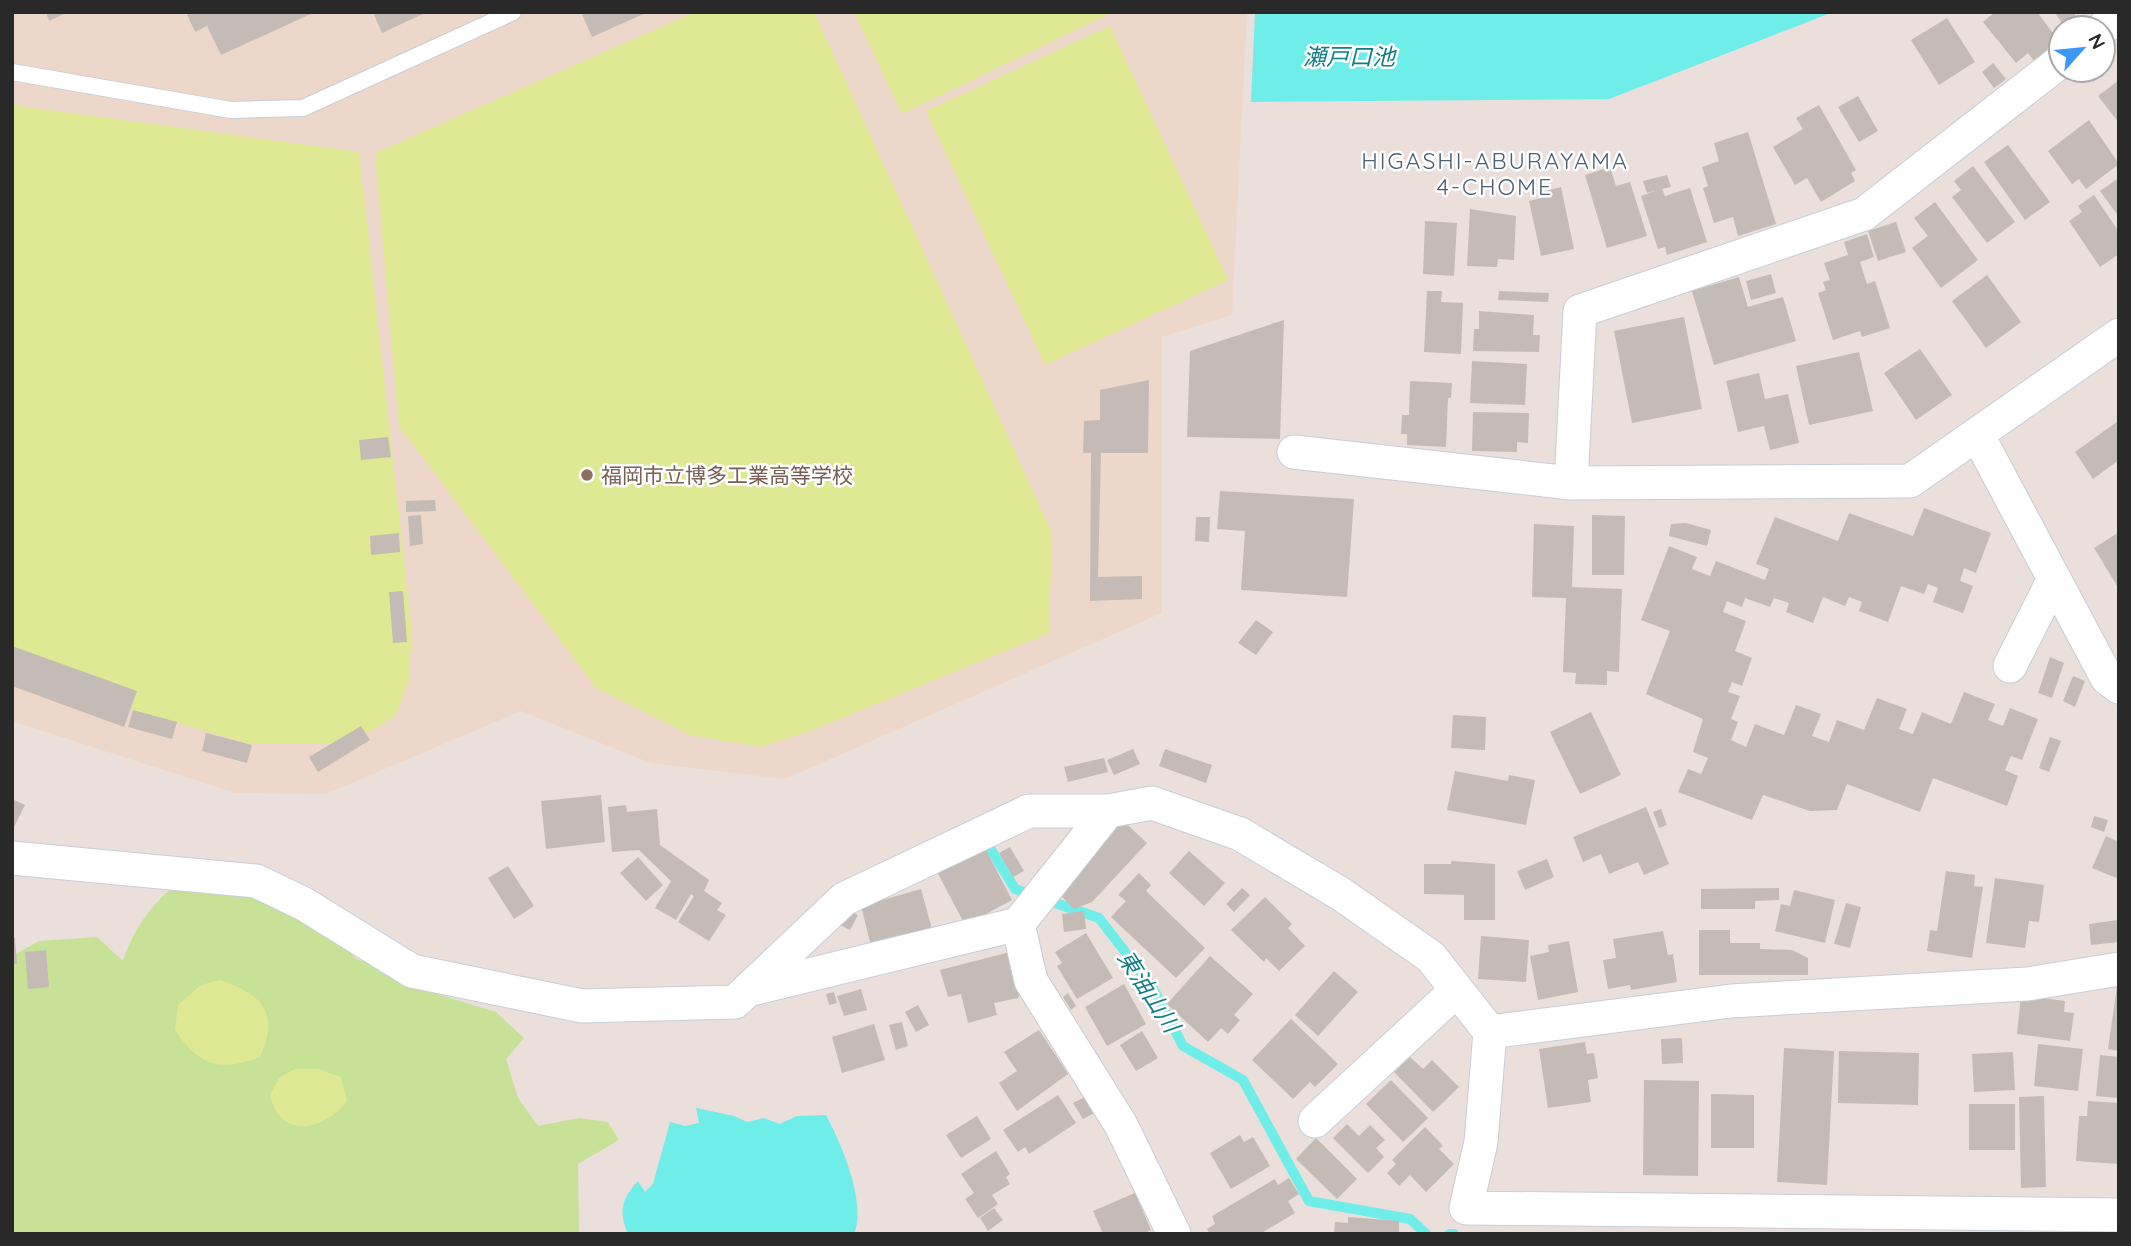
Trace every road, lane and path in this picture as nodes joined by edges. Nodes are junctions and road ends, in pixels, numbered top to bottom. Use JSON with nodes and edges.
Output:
{"nodes":[{"id":1,"x":513,"y":12,"type":"edge"},
{"id":2,"x":12,"y":72,"type":"edge"},
{"id":3,"x":2047,"y":72,"type":"edge"},
{"id":4,"x":2119,"y":335,"type":"edge"},
{"id":5,"x":1977,"y":434,"type":"junction"},
{"id":6,"x":1294,"y":452,"type":"dead end"},
{"id":7,"x":1571,"y":484,"type":"junction"},
{"id":8,"x":2054,"y":579,"type":"junction"},
{"id":9,"x":2010,"y":666,"type":"dead end"},
{"id":10,"x":2119,"y":687,"type":"edge"},
{"id":11,"x":1108,"y":811,"type":"junction"},
{"id":12,"x":12,"y":858,"type":"edge"},
{"id":13,"x":1021,"y":920,"type":"junction"},
{"id":14,"x":2119,"y":969,"type":"edge"},
{"id":15,"x":748,"y":990,"type":"junction"},
{"id":16,"x":1457,"y":990,"type":"junction"},
{"id":17,"x":1490,"y":1032,"type":"junction"},
{"id":18,"x":1315,"y":1121,"type":"dead end"},
{"id":19,"x":2119,"y":1215,"type":"edge"},
{"id":20,"x":1464,"y":1221,"type":"edge"},
{"id":21,"x":1174,"y":1234,"type":"edge"}],
"edges":[{"from":1,"to":2,"type":"lane"},
{"from":3,"to":7,"type":"street"},
{"from":4,"to":5,"type":"street"},
{"from":5,"to":7,"type":"street"},
{"from":5,"to":8,"type":"street"},
{"from":6,"to":7,"type":"street"},
{"from":8,"to":9,"type":"street"},
{"from":8,"to":10,"type":"street"},
{"from":11,"to":13,"type":"street"},
{"from":11,"to":15,"type":"street"},
{"from":11,"to":16,"type":"street"},
{"from":12,"to":15,"type":"street"},
{"from":13,"to":15,"type":"street"},
{"from":13,"to":21,"type":"street"},
{"from":14,"to":17,"type":"street"},
{"from":16,"to":17,"type":"street"},
{"from":16,"to":18,"type":"street"},
{"from":17,"to":20,"type":"street"},
{"from":19,"to":20,"type":"street"}]}
